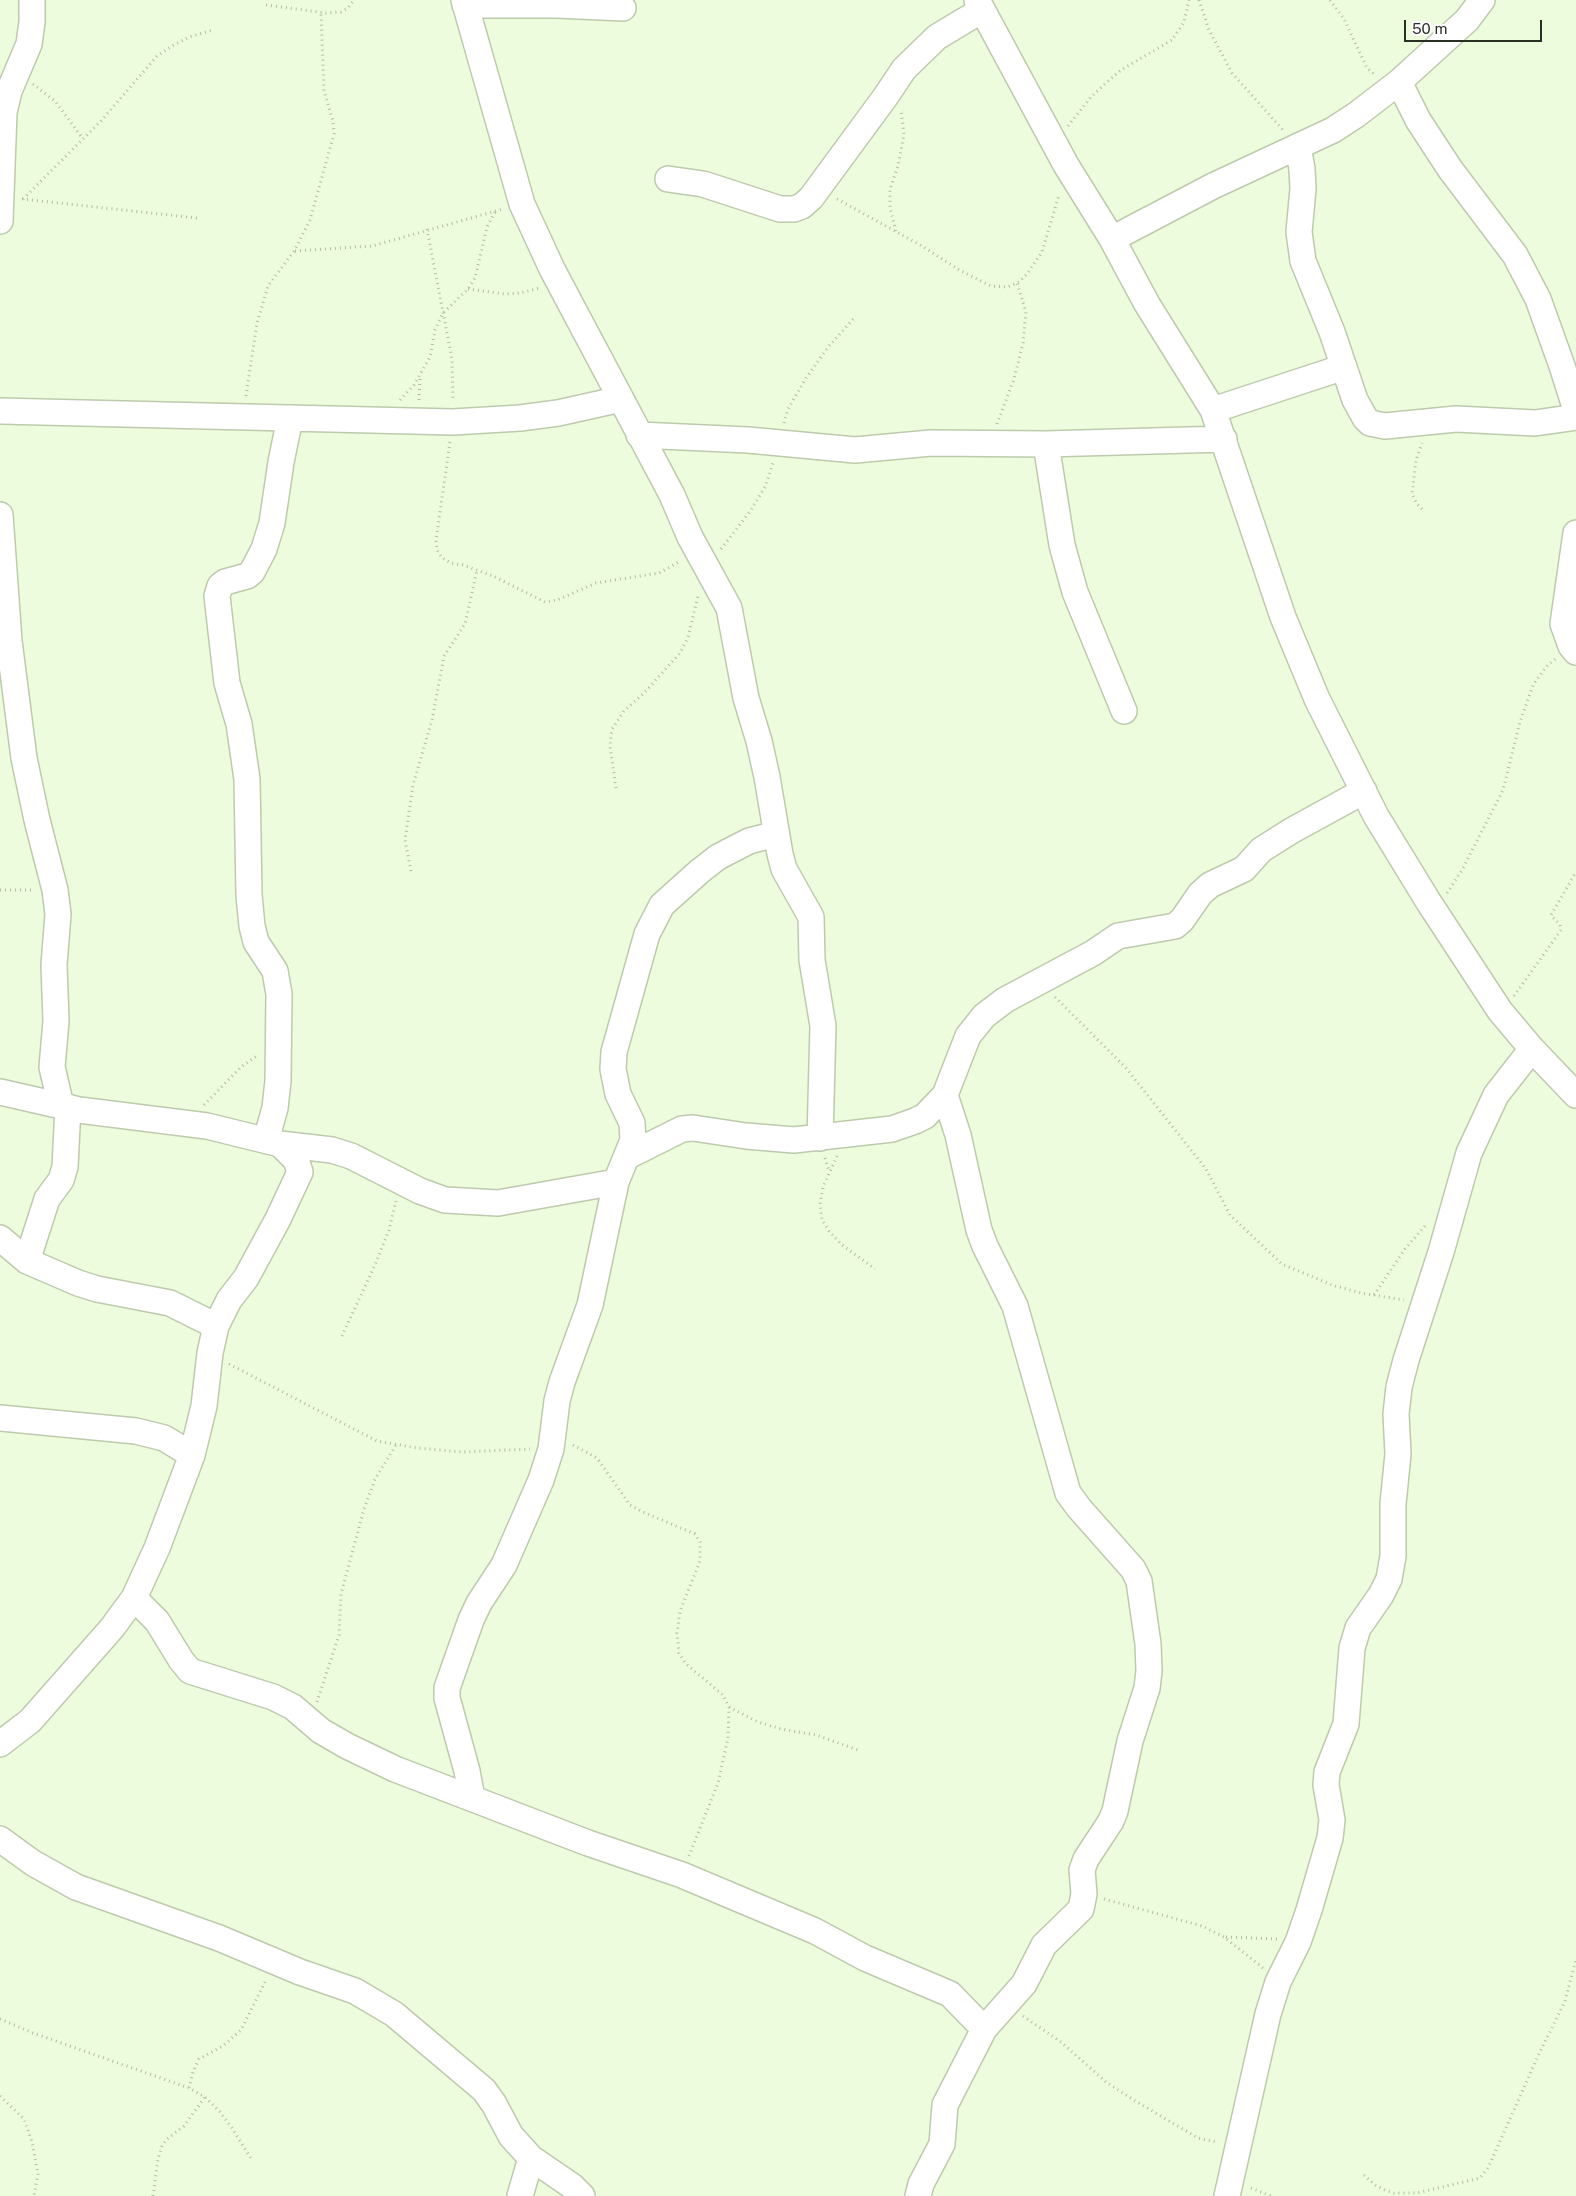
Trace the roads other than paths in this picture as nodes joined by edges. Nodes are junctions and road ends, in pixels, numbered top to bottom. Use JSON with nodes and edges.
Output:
{"nodes":[{"id":1,"x":32,"y":0,"type":"edge"},
{"id":2,"x":1482,"y":0,"type":"edge"},
{"id":3,"x":464,"y":2,"type":"edge"},
{"id":4,"x":979,"y":5,"type":"edge"},
{"id":5,"x":623,"y":8,"type":"dead end"},
{"id":6,"x":1394,"y":85,"type":"junction"},
{"id":7,"x":1298,"y":146,"type":"junction"},
{"id":8,"x":668,"y":180,"type":"dead end"},
{"id":9,"x":0,"y":221,"type":"edge"},
{"id":10,"x":1112,"y":238,"type":"junction"},
{"id":11,"x":1344,"y":367,"type":"junction"},
{"id":12,"x":621,"y":399,"type":"junction"},
{"id":13,"x":1213,"y":410,"type":"junction"},
{"id":14,"x":1576,"y":410,"type":"edge"},
{"id":15,"x":0,"y":411,"type":"edge"},
{"id":16,"x":1576,"y":417,"type":"edge"},
{"id":17,"x":290,"y":418,"type":"junction"},
{"id":18,"x":639,"y":435,"type":"junction"},
{"id":19,"x":1224,"y":439,"type":"junction"},
{"id":20,"x":1046,"y":444,"type":"junction"},
{"id":21,"x":0,"y":515,"type":"edge"},
{"id":22,"x":1576,"y":533,"type":"edge"},
{"id":23,"x":1574,"y":649,"type":"edge"},
{"id":24,"x":1124,"y":711,"type":"dead end"},
{"id":25,"x":1364,"y":791,"type":"junction"},
{"id":26,"x":776,"y":834,"type":"junction"},
{"id":27,"x":1532,"y":1049,"type":"junction"},
{"id":28,"x":0,"y":1092,"type":"edge"},
{"id":29,"x":1576,"y":1094,"type":"edge"},
{"id":30,"x":945,"y":1095,"type":"junction"},
{"id":31,"x":65,"y":1106,"type":"junction"},
{"id":32,"x":820,"y":1138,"type":"junction"},
{"id":33,"x":273,"y":1142,"type":"junction"},
{"id":34,"x":628,"y":1156,"type":"junction"},
{"id":35,"x":616,"y":1182,"type":"junction"},
{"id":36,"x":0,"y":1238,"type":"edge"},
{"id":37,"x":27,"y":1261,"type":"junction"},
{"id":38,"x":216,"y":1326,"type":"junction"},
{"id":39,"x":0,"y":1418,"type":"edge"},
{"id":40,"x":192,"y":1456,"type":"junction"},
{"id":41,"x":134,"y":1598,"type":"junction"},
{"id":42,"x":0,"y":1744,"type":"edge"},
{"id":43,"x":472,"y":1798,"type":"junction"},
{"id":44,"x":2,"y":1846,"type":"edge"},
{"id":45,"x":984,"y":2029,"type":"junction"},
{"id":46,"x":531,"y":2158,"type":"junction"},
{"id":47,"x":520,"y":2196,"type":"edge"},
{"id":48,"x":582,"y":2196,"type":"edge"},
{"id":49,"x":918,"y":2196,"type":"edge"},
{"id":50,"x":1227,"y":2196,"type":"edge"}],
"edges":[{"from":1,"to":9,"type":"street"},
{"from":2,"to":6,"type":"street"},
{"from":3,"to":5,"type":"street"},
{"from":3,"to":12,"type":"street"},
{"from":4,"to":8,"type":"street"},
{"from":4,"to":10,"type":"street"},
{"from":6,"to":7,"type":"street"},
{"from":6,"to":14,"type":"street"},
{"from":7,"to":10,"type":"street"},
{"from":7,"to":11,"type":"street"},
{"from":10,"to":13,"type":"street"},
{"from":11,"to":13,"type":"street"},
{"from":11,"to":16,"type":"street"},
{"from":12,"to":17,"type":"street"},
{"from":12,"to":18,"type":"street"},
{"from":13,"to":19,"type":"street"},
{"from":15,"to":17,"type":"street"},
{"from":17,"to":33,"type":"street"},
{"from":18,"to":20,"type":"street"},
{"from":18,"to":26,"type":"street"},
{"from":19,"to":20,"type":"street"},
{"from":19,"to":25,"type":"street"},
{"from":20,"to":24,"type":"street"},
{"from":21,"to":31,"type":"street"},
{"from":22,"to":23,"type":"street"},
{"from":25,"to":27,"type":"street"},
{"from":25,"to":30,"type":"street"},
{"from":26,"to":32,"type":"street"},
{"from":26,"to":34,"type":"street"},
{"from":27,"to":29,"type":"street"},
{"from":27,"to":50,"type":"street"},
{"from":28,"to":31,"type":"street"},
{"from":30,"to":32,"type":"street"},
{"from":30,"to":45,"type":"street"},
{"from":31,"to":33,"type":"street"},
{"from":31,"to":37,"type":"street"},
{"from":32,"to":34,"type":"street"},
{"from":33,"to":35,"type":"street"},
{"from":33,"to":38,"type":"street"},
{"from":34,"to":35,"type":"street"},
{"from":35,"to":43,"type":"street"},
{"from":36,"to":37,"type":"street"},
{"from":37,"to":38,"type":"street"},
{"from":38,"to":40,"type":"street"},
{"from":39,"to":40,"type":"street"},
{"from":40,"to":41,"type":"street"},
{"from":41,"to":42,"type":"street"},
{"from":41,"to":43,"type":"street"},
{"from":43,"to":45,"type":"street"},
{"from":44,"to":46,"type":"street"},
{"from":45,"to":49,"type":"street"},
{"from":46,"to":47,"type":"street"},
{"from":46,"to":48,"type":"street"}]}
